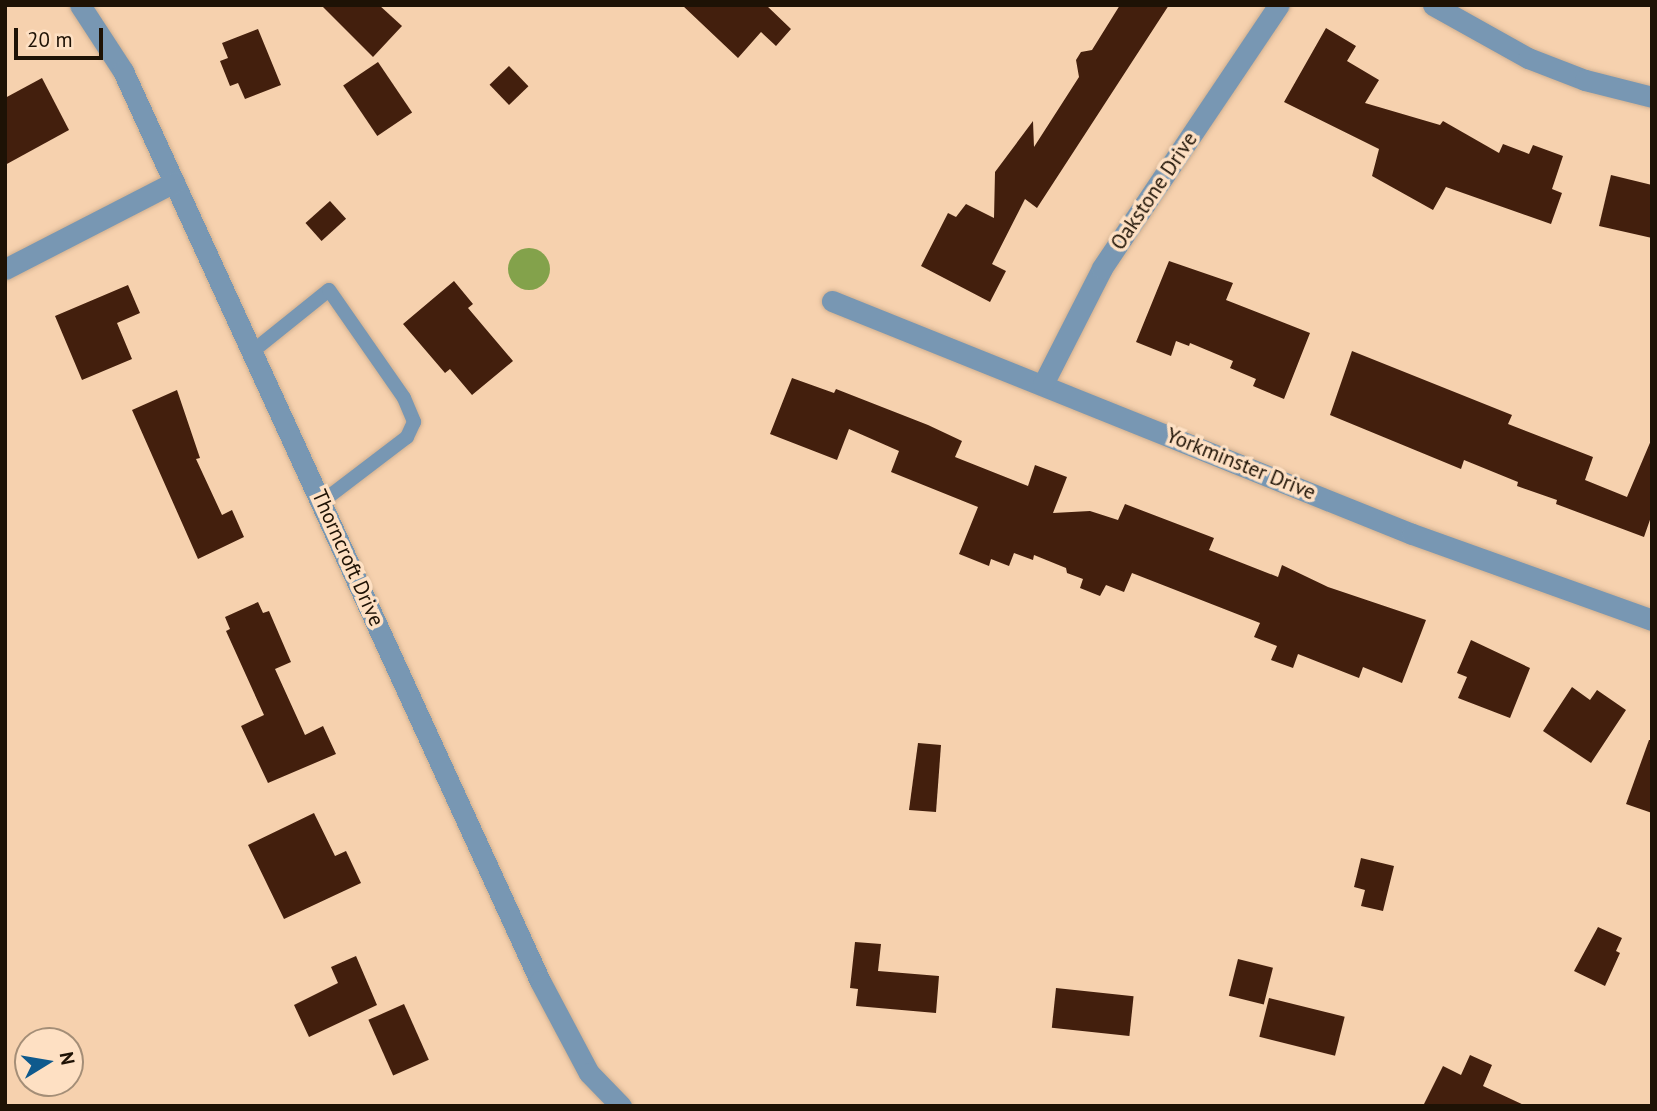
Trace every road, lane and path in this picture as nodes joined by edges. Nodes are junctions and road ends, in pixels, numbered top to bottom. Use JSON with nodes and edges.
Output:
{"nodes":[{"id":1,"x":80,"y":5,"type":"edge"},
{"id":2,"x":1279,"y":5,"type":"edge"},
{"id":3,"x":1433,"y":5,"type":"edge"},
{"id":4,"x":1652,"y":97,"type":"edge"},
{"id":5,"x":174,"y":182,"type":"junction"},
{"id":6,"x":5,"y":269,"type":"edge"},
{"id":7,"x":832,"y":301,"type":"dead end"},
{"id":8,"x":253,"y":351,"type":"junction"},
{"id":9,"x":1043,"y":384,"type":"junction"},
{"id":10,"x":323,"y":500,"type":"junction"},
{"id":11,"x":1652,"y":620,"type":"edge"},
{"id":12,"x":621,"y":1106,"type":"edge"}],
"edges":[{"from":1,"to":5,"type":"street","name":"Thorncroft Drive"},
{"from":2,"to":9,"type":"street","name":"Oakstone Drive"},
{"from":3,"to":4,"type":"street"},
{"from":5,"to":6,"type":"street"},
{"from":5,"to":8,"type":"street","name":"Thorncroft Drive"},
{"from":7,"to":9,"type":"street","name":"Yorkminster Drive"},
{"from":8,"to":10,"type":"street","name":"Thorncroft Drive"},
{"from":8,"to":10,"type":"lane"},
{"from":9,"to":11,"type":"street","name":"Yorkminster Drive"},
{"from":10,"to":12,"type":"street","name":"Thorncroft Drive"}]}
